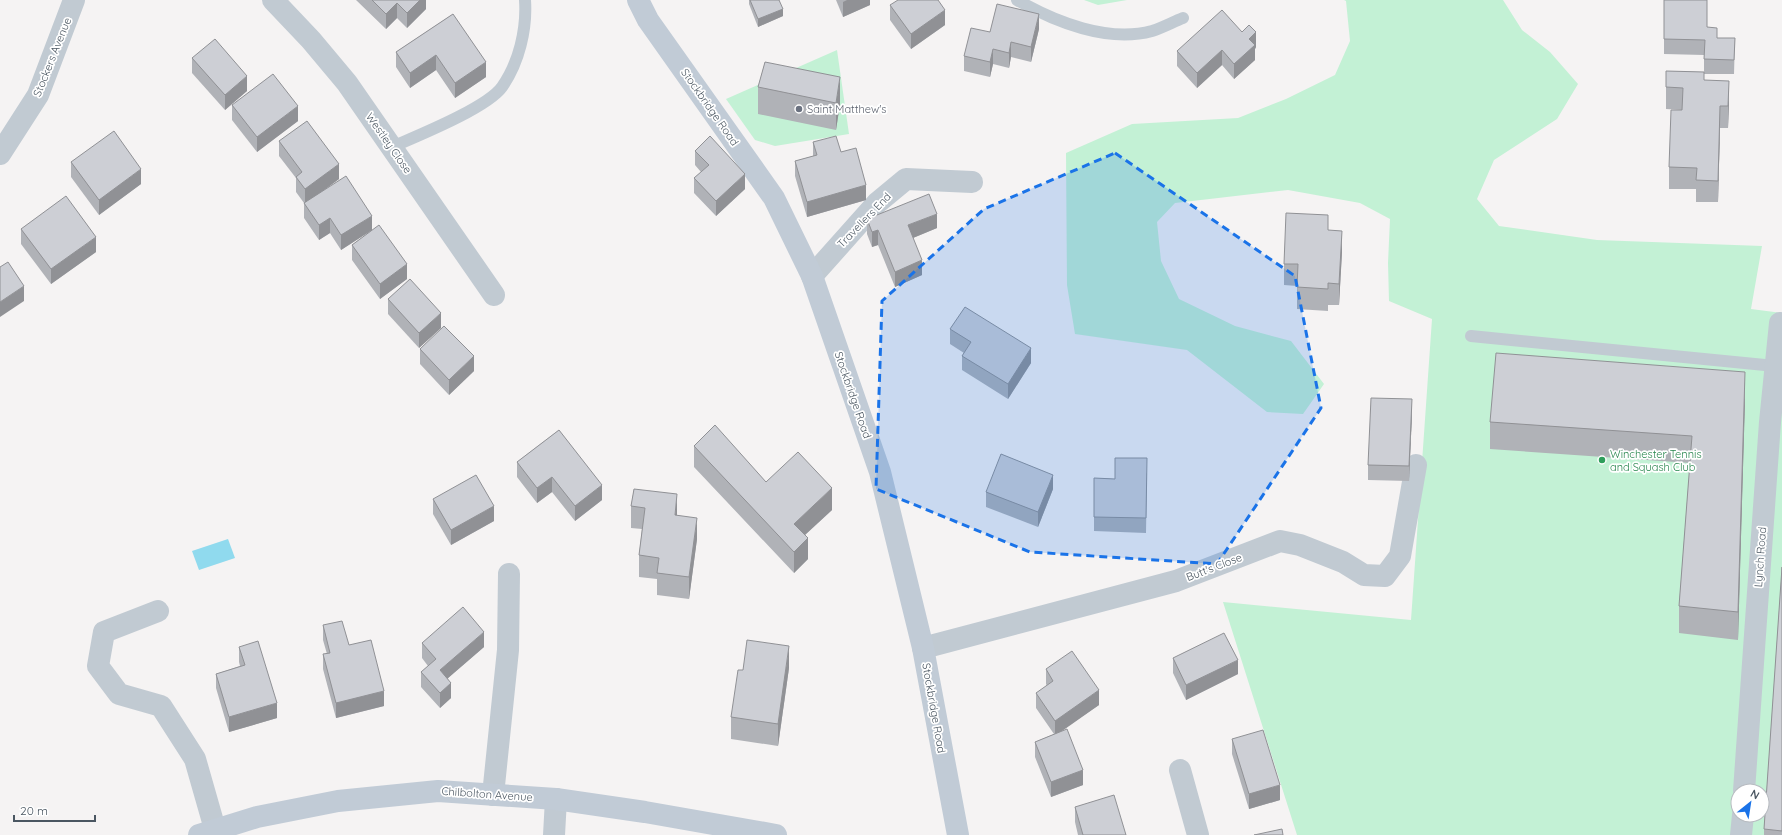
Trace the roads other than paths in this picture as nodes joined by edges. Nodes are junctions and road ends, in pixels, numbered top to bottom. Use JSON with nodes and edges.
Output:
{"nodes":[{"id":1,"x":74,"y":0,"type":"edge"},
{"id":2,"x":273,"y":0,"type":"edge"},
{"id":3,"x":525,"y":0,"type":"edge"},
{"id":4,"x":638,"y":0,"type":"edge"},
{"id":5,"x":1017,"y":0,"type":"edge"},
{"id":6,"x":1183,"y":18,"type":"dead end"},
{"id":7,"x":392,"y":147,"type":"junction"},
{"id":8,"x":0,"y":154,"type":"edge"},
{"id":9,"x":972,"y":182,"type":"dead end"},
{"id":10,"x":812,"y":276,"type":"junction"},
{"id":11,"x":494,"y":294,"type":"dead end"},
{"id":12,"x":1780,"y":323,"type":"dead end"},
{"id":13,"x":1471,"y":336,"type":"dead end"},
{"id":14,"x":1775,"y":366,"type":"junction"},
{"id":15,"x":1416,"y":465,"type":"dead end"},
{"id":16,"x":509,"y":574,"type":"dead end"},
{"id":17,"x":158,"y":611,"type":"dead end"},
{"id":18,"x":923,"y":648,"type":"junction"},
{"id":19,"x":1180,"y":770,"type":"dead end"},
{"id":20,"x":1745,"y":783,"type":"edge"},
{"id":21,"x":493,"y":795,"type":"junction"},
{"id":22,"x":556,"y":799,"type":"junction"},
{"id":23,"x":1742,"y":823,"type":"edge"},
{"id":24,"x":207,"y":832,"type":"edge"},
{"id":25,"x":554,"y":835,"type":"edge"},
{"id":26,"x":776,"y":835,"type":"edge"},
{"id":27,"x":958,"y":835,"type":"edge"},
{"id":28,"x":1198,"y":835,"type":"edge"},
{"id":29,"x":1741,"y":835,"type":"edge"}],
"edges":[{"from":1,"to":8,"type":"street","name":"Stockers Avenue"},
{"from":2,"to":7,"type":"street","name":"Westley Close"},
{"from":3,"to":7,"type":"lane"},
{"from":4,"to":10,"type":"main road","name":"Stockbridge Road"},
{"from":5,"to":6,"type":"lane"},
{"from":7,"to":11,"type":"street","name":"Westley Close"},
{"from":9,"to":10,"type":"street","name":"Travellers End"},
{"from":10,"to":18,"type":"main road","name":"Stockbridge Road"},
{"from":12,"to":14,"type":"street","name":"Lynch Road"},
{"from":13,"to":14,"type":"lane"},
{"from":14,"to":20,"type":"street","name":"Lynch Road"},
{"from":15,"to":18,"type":"street","name":"Butt's Close"},
{"from":16,"to":21,"type":"street"},
{"from":17,"to":24,"type":"street"},
{"from":18,"to":27,"type":"main road","name":"Stockbridge Road"},
{"from":19,"to":28,"type":"street"},
{"from":21,"to":22,"type":"main road","name":"Chilbolton Avenue"},
{"from":21,"to":24,"type":"main road","name":"Chilbolton Avenue"},
{"from":22,"to":25,"type":"street"},
{"from":22,"to":26,"type":"main road","name":"Chilbolton Avenue"},
{"from":23,"to":29,"type":"street"}]}
